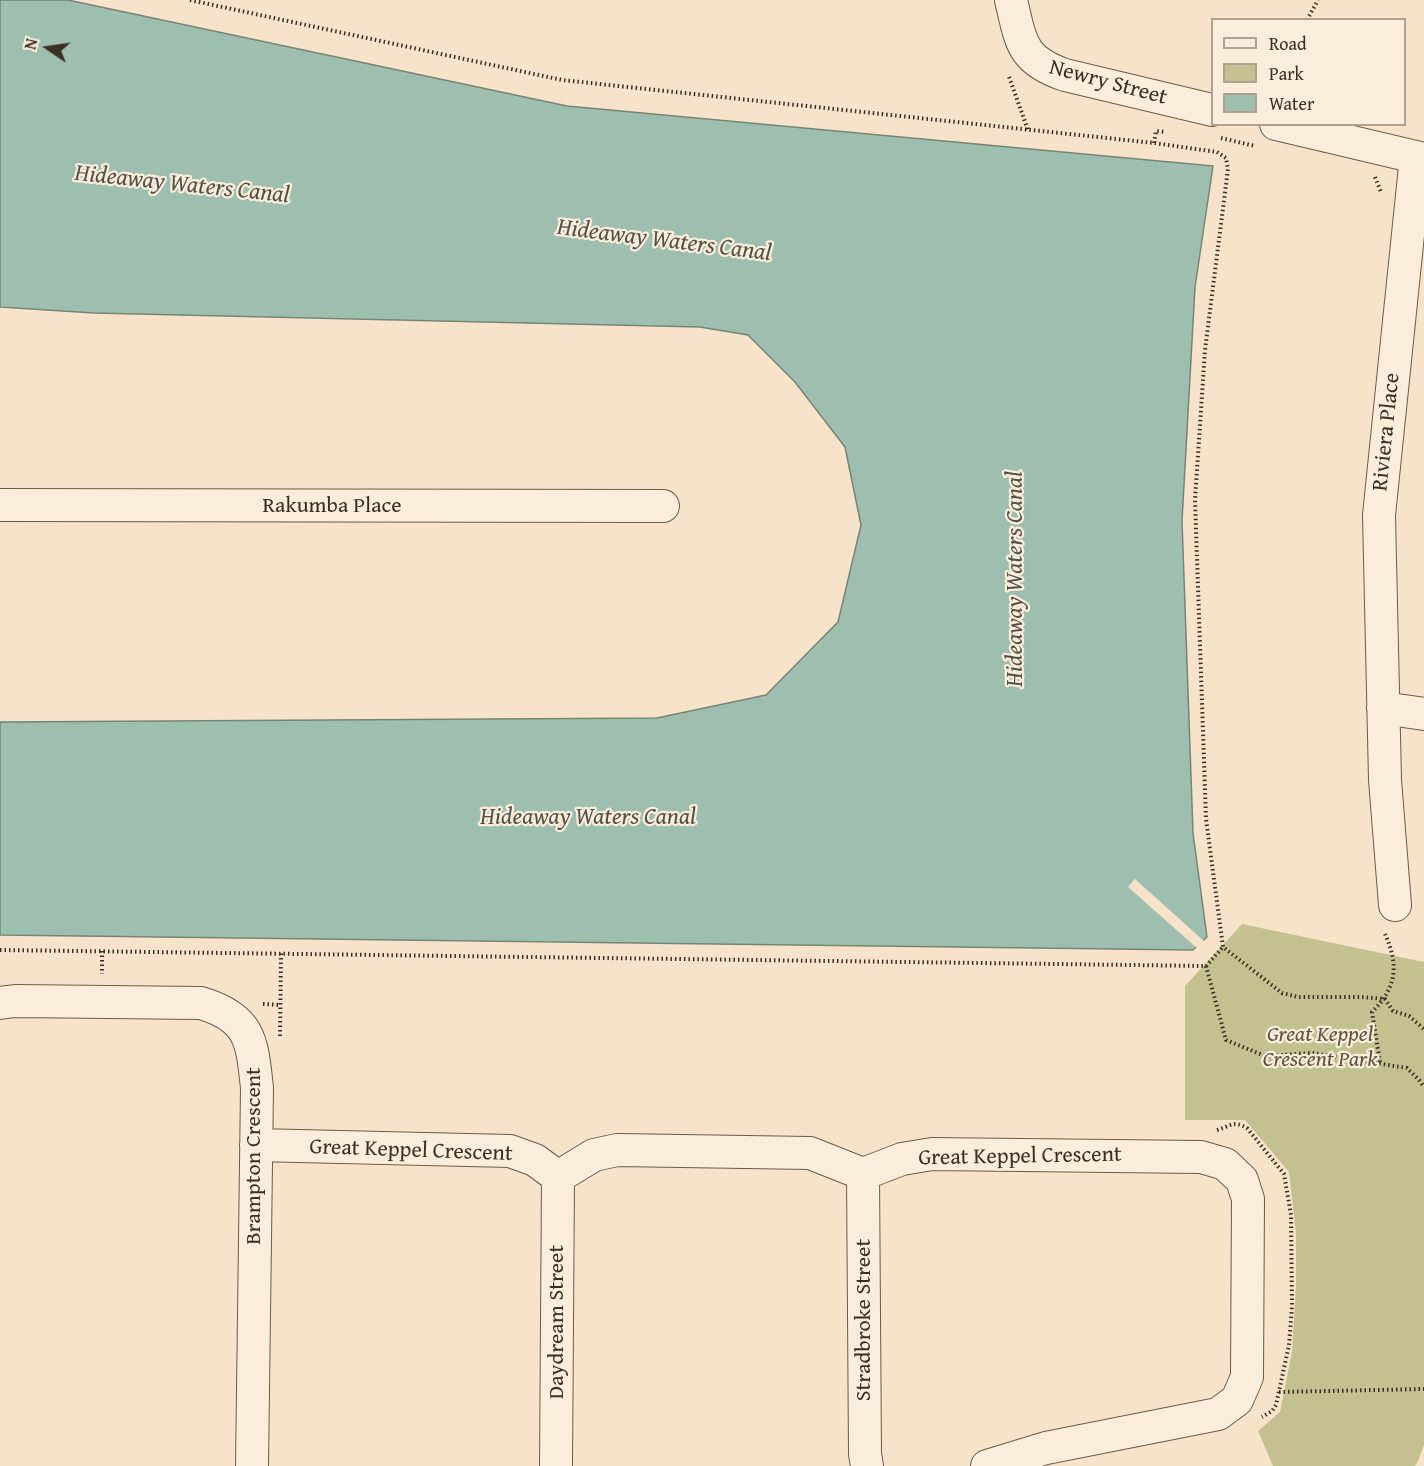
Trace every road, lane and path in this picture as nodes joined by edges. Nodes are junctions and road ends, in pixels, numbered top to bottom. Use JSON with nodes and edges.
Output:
{"nodes":[{"id":1,"x":190,"y":0,"type":"edge"},
{"id":2,"x":1011,"y":0,"type":"edge"},
{"id":3,"x":1318,"y":0,"type":"edge"},
{"id":4,"x":1308,"y":18,"type":"edge"},
{"id":5,"x":1211,"y":123,"type":"edge"},
{"id":6,"x":1222,"y":126,"type":"edge"},
{"id":7,"x":1167,"y":132,"type":"dead end"},
{"id":8,"x":1267,"y":136,"type":"edge"},
{"id":9,"x":1154,"y":143,"type":"junction"},
{"id":10,"x":1420,"y":158,"type":"edge"},
{"id":11,"x":1368,"y":173,"type":"dead end"},
{"id":12,"x":1382,"y":196,"type":"dead end"},
{"id":13,"x":0,"y":506,"type":"edge"},
{"id":14,"x":663,"y":506,"type":"dead end"},
{"id":15,"x":1383,"y":708,"type":"junction"},
{"id":16,"x":1424,"y":714,"type":"edge"},
{"id":17,"x":1388,"y":914,"type":"joint"},
{"id":18,"x":1223,"y":947,"type":"junction"},
{"id":19,"x":0,"y":950,"type":"edge"},
{"id":20,"x":1206,"y":966,"type":"junction"},
{"id":21,"x":1385,"y":999,"type":"junction"},
{"id":22,"x":0,"y":1003,"type":"edge"},
{"id":23,"x":1424,"y":1029,"type":"edge"},
{"id":24,"x":1380,"y":1062,"type":"junction"},
{"id":25,"x":1424,"y":1087,"type":"edge"},
{"id":26,"x":256,"y":1145,"type":"junction"},
{"id":27,"x":863,"y":1174,"type":"junction"},
{"id":28,"x":558,"y":1178,"type":"junction"},
{"id":29,"x":1424,"y":1389,"type":"edge"},
{"id":30,"x":1279,"y":1392,"type":"dead end"},
{"id":31,"x":252,"y":1466,"type":"edge"},
{"id":32,"x":556,"y":1466,"type":"edge"},
{"id":33,"x":867,"y":1466,"type":"edge"},
{"id":34,"x":987,"y":1466,"type":"edge"}],
"edges":[{"from":1,"to":9,"type":"path"},
{"from":2,"to":5,"type":"street","name":"Newry Street"},
{"from":3,"to":4,"type":"path"},
{"from":6,"to":8,"type":"path"},
{"from":7,"to":9,"type":"path"},
{"from":8,"to":10,"type":"street"},
{"from":9,"to":18,"type":"path"},
{"from":10,"to":15,"type":"street","name":"Riviera Place"},
{"from":11,"to":12,"type":"path"},
{"from":13,"to":14,"type":"street","name":"Rakumba Place"},
{"from":15,"to":16,"type":"street"},
{"from":15,"to":17,"type":"street","name":"Riviera Place"},
{"from":17,"to":21,"type":"path"},
{"from":18,"to":20,"type":"path"},
{"from":18,"to":21,"type":"path"},
{"from":19,"to":20,"type":"path"},
{"from":20,"to":24,"type":"path"},
{"from":21,"to":23,"type":"path"},
{"from":21,"to":24,"type":"path"},
{"from":22,"to":26,"type":"street","name":"Brampton Crescent"},
{"from":24,"to":25,"type":"path"},
{"from":26,"to":28,"type":"street","name":"Great Keppel Crescent"},
{"from":26,"to":31,"type":"street","name":"Brampton Crescent"},
{"from":27,"to":28,"type":"street"},
{"from":27,"to":33,"type":"street","name":"Stradbroke Street"},
{"from":27,"to":34,"type":"street","name":"Great Keppel Crescent"},
{"from":28,"to":32,"type":"street","name":"Daydream Street"},
{"from":29,"to":30,"type":"path"}]}
